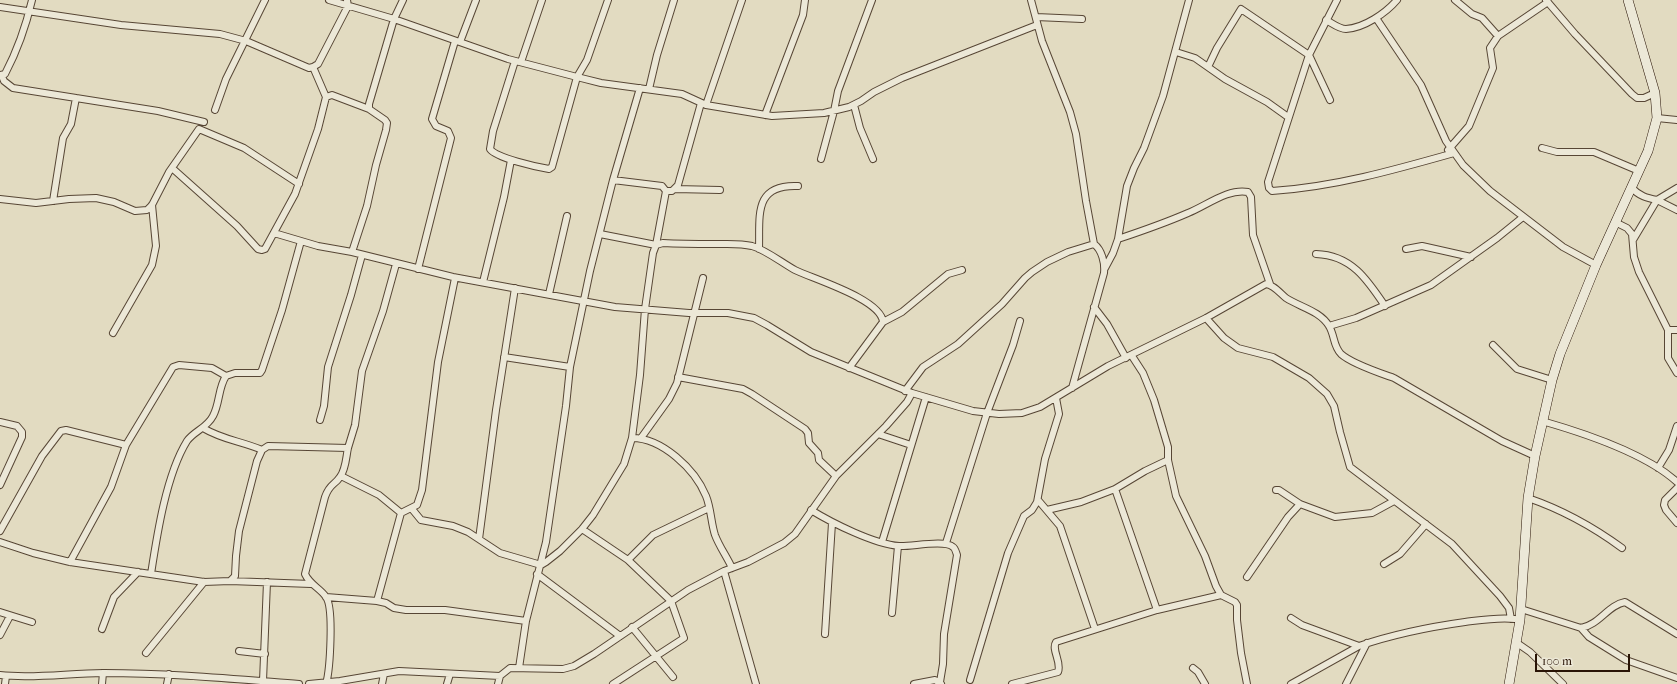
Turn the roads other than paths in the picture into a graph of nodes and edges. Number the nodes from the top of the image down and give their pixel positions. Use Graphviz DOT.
graph roads {
  1 [pos="32,0"];
  2 [pos="266,0"];
  3 [pos="329,0"];
  4 [pos="403,0"];
  5 [pos="476,0"];
  6 [pos="542,0"];
  7 [pos="608,0"];
  8 [pos="674,0"];
  9 [pos="742,0"];
  10 [pos="805,0"];
  11 [pos="872,0"];
  12 [pos="1031,0"];
  13 [pos="1189,0"];
  14 [pos="1337,0"];
  15 [pos="1397,0"];
  16 [pos="1454,0"];
  17 [pos="1628,0"];
  18 [pos="1547,1"];
  19 [pos="347,3"];
  20 [pos="0,7"];
  21 [pos="30,11"];
  22 [pos="1036,17"];
  23 [pos="1376,18"];
  24 [pos="394,19"];
  25 [pos="1082,19"];
  26 [pos="1326,20"];
  27 [pos="1037,25"];
  28 [pos="1498,36"];
  29 [pos="246,41"];
  30 [pos="457,42"];
  31 [pos="1176,52"];
  32 [pos="1309,55"];
  33 [pos="518,62"];
  34 [pos="313,67"];
  35 [pos="1208,67"];
  36 [pos="1,76"];
  37 [pos="577,77"];
  38 [pos="0,85"];
  39 [pos="640,88"];
  40 [pos="649,89"];
  41 [pos="1655,93"];
  42 [pos="326,97"];
  43 [pos="76,98"];
  44 [pos="1330,100"];
  45 [pos="704,104"];
  46 [pos="854,105"];
  47 [pos="369,109"];
  48 [pos="215,110"];
  49 [pos="834,111"];
  50 [pos="765,115"];
  51 [pos="1288,117"];
  52 [pos="1657,118"];
  53 [pos="1677,120"];
  54 [pos="204,122"];
  55 [pos="1542,148"];
  56 [pos="1452,151"];
  57 [pos="821,159"];
  58 [pos="873,159"];
  59 [pos="511,160"];
  60 [pos="172,168"];
  61 [pos="1639,171"];
  62 [pos="613,180"];
  63 [pos="298,184"];
  64 [pos="798,186"];
  65 [pos="1632,188"];
  66 [pos="1677,188"];
  67 [pos="675,189"];
  68 [pos="720,190"];
  69 [pos="666,191"];
  70 [pos="0,199"];
  71 [pos="1657,200"];
  72 [pos="53,201"];
  73 [pos="152,205"];
  74 [pos="1677,210"];
  75 [pos="567,216"];
  76 [pos="1523,217"];
  77 [pos="1615,222"];
  78 [pos="274,233"];
  79 [pos="600,234"];
  80 [pos="1118,239"];
  81 [pos="1633,240"];
  82 [pos="301,241"];
  83 [pos="1094,244"];
  84 [pos="656,245"];
  85 [pos="759,249"];
  86 [pos="1406,249"];
  87 [pos="352,252"];
  88 [pos="1316,254"];
  89 [pos="362,255"];
  90 [pos="1471,257"];
  91 [pos="396,264"];
  92 [pos="1596,265"];
  93 [pos="1105,268"];
  94 [pos="418,269"];
  95 [pos="962,270"];
  96 [pos="455,278"];
  97 [pos="703,278"];
  98 [pos="483,282"];
  99 [pos="1270,284"];
  100 [pos="515,288"];
  101 [pos="549,294"];
  102 [pos="584,300"];
  103 [pos="1385,306"];
  104 [pos="1094,307"];
  105 [pos="645,309"];
  106 [pos="693,313"];
  107 [pos="1206,318"];
  108 [pos="1020,321"];
  109 [pos="882,322"];
  110 [pos="1329,326"];
  111 [pos="1668,330"];
  112 [pos="1677,330"];
  113 [pos="113,333"];
  114 [pos="1493,345"];
  115 [pos="504,357"];
  116 [pos="1129,357"];
  117 [pos="570,367"];
  118 [pos="849,368"];
  119 [pos="1677,373"];
  120 [pos="226,376"];
  121 [pos="678,377"];
  122 [pos="1552,380"];
  123 [pos="1072,388"];
  124 [pos="905,390"];
  125 [pos="912,393"];
  126 [pos="926,397"];
  127 [pos="1056,398"];
  128 [pos="987,413"];
  129 [pos="320,420"];
  130 [pos="1542,421"];
  131 [pos="0,422"];
  132 [pos="1677,426"];
  133 [pos="202,428"];
  134 [pos="878,434"];
  135 [pos="632,438"];
  136 [pos="641,438"];
  137 [pos="126,445"];
  138 [pos="911,445"];
  139 [pos="348,448"];
  140 [pos="262,450"];
  141 [pos="1534,456"];
  142 [pos="1168,460"];
  143 [pos="1658,468"];
  144 [pos="341,476"];
  145 [pos="836,476"];
  146 [pos="1677,482"];
  147 [pos="0,485"];
  148 [pos="1677,488"];
  149 [pos="1115,489"];
  150 [pos="1276,490"];
  151 [pos="1528,498"];
  152 [pos="1038,500"];
  153 [pos="1394,501"];
  154 [pos="1300,504"];
  155 [pos="709,508"];
  156 [pos="412,509"];
  157 [pos="811,510"];
  158 [pos="1047,510"];
  159 [pos="401,513"];
  160 [pos="832,523"];
  161 [pos="1677,523"];
  162 [pos="1426,524"];
  163 [pos="582,529"];
  164 [pos="0,531"];
  165 [pos="479,539"];
  166 [pos="0,542"];
  167 [pos="882,542"];
  168 [pos="946,543"];
  169 [pos="898,546"];
  170 [pos="1622,548"];
  171 [pos="628,560"];
  172 [pos="70,562"];
  173 [pos="541,564"];
  174 [pos="1384,564"];
  175 [pos="732,568"];
  176 [pos="724,571"];
  177 [pos="138,572"];
  178 [pos="151,574"];
  179 [pos="537,574"];
  180 [pos="1247,577"];
  181 [pos="230,581"];
  182 [pos="204,582"];
  183 [pos="267,582"];
  184 [pos="311,584"];
  185 [pos="1221,595"];
  186 [pos="326,597"];
  187 [pos="377,601"];
  188 [pos="671,601"];
  189 [pos="1521,609"];
  190 [pos="1157,610"];
  191 [pos="0,612"];
  192 [pos="892,612"];
  193 [pos="10,616"];
  194 [pos="1291,618"];
  195 [pos="1516,619"];
  196 [pos="526,621"];
  197 [pos="32,622"];
  198 [pos="632,627"];
  199 [pos="1581,628"];
  200 [pos="102,629"];
  201 [pos="1095,629"];
  202 [pos="826,634"];
  203 [pos="1677,634"];
  204 [pos="0,635"];
  205 [pos="620,636"];
  206 [pos="1367,643"];
  207 [pos="1517,643"];
  208 [pos="1359,646"];
  209 [pos="239,651"];
  210 [pos="146,653"];
  211 [pos="265,654"];
  212 [pos="656,656"];
  213 [pos="519,668"];
  214 [pos="1193,668"];
  215 [pos="103,673"];
  216 [pos="169,674"];
  217 [pos="384,674"];
  218 [pos="450,674"];
  219 [pos="3,675"];
  220 [pos="500,676"];
  221 [pos="673,677"];
  222 [pos="1677,678"];
  223 [pos="970,680"];
  224 [pos="233,681"];
  225 [pos="263,681"];
  226 [pos="941,683"];
  227 [pos="5,684"];
  228 [pos="102,684"];
  229 [pos="167,684"];
  230 [pos="298,684"];
  231 [pos="309,684"];
  232 [pos="326,684"];
  233 [pos="382,684"];
  234 [pos="447,684"];
  235 [pos="498,684"];
  236 [pos="613,684"];
  237 [pos="756,684"];
  238 [pos="914,684"];
  239 [pos="1012,684"];
  240 [pos="1205,684"];
  241 [pos="1247,684"];
  242 [pos="1291,684"];
  243 [pos="1346,684"];
  244 [pos="1509,684"];
  245 [pos="1563,684"];
  1 -- 21 [label="street"];
  2 -- 29 [label="street"];
  3 -- 19 [label="street"];
  4 -- 24 [label="street"];
  5 -- 30 [label="street"];
  6 -- 33 [label="street"];
  7 -- 37 [label="street"];
  8 -- 40 [label="street"];
  9 -- 45 [label="street"];
  10 -- 50 [label="street"];
  11 -- 49 [label="street"];
  12 -- 22 [label="street"];
  13 -- 31 [label="street"];
  14 -- 26 [label="street"];
  15 -- 23 [label="street"];
  16 -- 28 [label="street"];
  17 -- 41 [label="main road"];
  18 -- 28 [label="street"];
  18 -- 41 [label="street"];
  19 -- 24 [label="street"];
  19 -- 34 [label="street"];
  20 -- 21 [label="street"];
  21 -- 29 [label="street"];
  21 -- 36 [label="street"];
  22 -- 25 [label="street"];
  22 -- 27 [label="street"];
  23 -- 26 [label="street"];
  23 -- 56 [label="street"];
  24 -- 30 [label="street"];
  24 -- 47 [label="street"];
  26 -- 32 [label="street"];
  27 -- 46 [label="street"];
  27 -- 83 [label="street"];
  28 -- 56 [label="street"];
  29 -- 34 [label="street"];
  29 -- 48 [label="street"];
  30 -- 33 [label="street"];
  30 -- 94 [label="street"];
  31 -- 35 [label="street"];
  31 -- 80 [label="street"];
  32 -- 35 [label="street"];
  32 -- 44 [label="street"];
  32 -- 51 [label="street"];
  33 -- 37 [label="street"];
  33 -- 59 [label="street"];
  34 -- 42 [label="street"];
  35 -- 51 [label="street"];
  36 -- 38 [label="street"];
  36 -- 43 [label="street"];
  37 -- 39 [label="street"];
  37 -- 59 [label="street"];
  39 -- 40 [label="street"];
  39 -- 62 [label="street"];
  40 -- 45 [label="street"];
  41 -- 52 [label="main road"];
  42 -- 47 [label="street"];
  42 -- 63 [label="street"];
  43 -- 54 [label="street"];
  43 -- 72 [label="street"];
  45 -- 50 [label="street"];
  45 -- 67 [label="street"];
  46 -- 49 [label="street"];
  46 -- 58 [label="street"];
  47 -- 87 [label="street"];
  49 -- 50 [label="street"];
  49 -- 57 [label="street"];
  51 -- 56 [label="street"];
  52 -- 53 [label="street"];
  52 -- 61 [label="main road"];
  55 -- 61 [label="street"];
  56 -- 76 [label="street"];
  59 -- 98 [label="street"];
  60 -- 63 [label="street"];
  60 -- 73 [label="street"];
  60 -- 78 [label="street"];
  61 -- 65 [label="main road"];
  62 -- 69 [label="street"];
  62 -- 79 [label="street"];
  63 -- 78 [label="street"];
  64 -- 85 [label="street"];
  65 -- 71 [label="street"];
  65 -- 77 [label="main road"];
  66 -- 71 [label="street"];
  67 -- 68 [label="street"];
  67 -- 69 [label="street"];
  69 -- 84 [label="street"];
  70 -- 72 [label="street"];
  71 -- 74 [label="street"];
  71 -- 81 [label="street"];
  72 -- 73 [label="street"];
  73 -- 113 [label="street"];
  75 -- 101 [label="street"];
  76 -- 90 [label="street"];
  76 -- 92 [label="street"];
  77 -- 81 [label="street"];
  77 -- 92 [label="main road"];
  78 -- 82 [label="street"];
  79 -- 84 [label="street"];
  79 -- 102 [label="street"];
  80 -- 93 [label="street"];
  80 -- 99 [label="street"];
  81 -- 111 [label="street"];
  82 -- 87 [label="street"];
  82 -- 120 [label="street"];
  83 -- 93 [label="street"];
  83 -- 124 [label="street"];
  84 -- 85 [label="street"];
  84 -- 105 [label="street"];
  85 -- 109 [label="street"];
  86 -- 90 [label="street"];
  87 -- 89 [label="street"];
  88 -- 103 [label="street"];
  89 -- 91 [label="street"];
  89 -- 129 [label="street"];
  90 -- 103 [label="street"];
  91 -- 94 [label="street"];
  91 -- 139 [label="street"];
  92 -- 122 [label="main road"];
  93 -- 104 [label="street"];
  94 -- 96 [label="street"];
  95 -- 109 [label="street"];
  96 -- 98 [label="street"];
  96 -- 156 [label="street"];
  97 -- 106 [label="street"];
  98 -- 100 [label="street"];
  99 -- 107 [label="street"];
  99 -- 110 [label="street"];
  100 -- 101 [label="street"];
  100 -- 115 [label="street"];
  101 -- 102 [label="street"];
  102 -- 105 [label="street"];
  102 -- 117 [label="street"];
  103 -- 110 [label="street"];
  104 -- 116 [label="street"];
  104 -- 123 [label="street"];
  105 -- 106 [label="street"];
  105 -- 135 [label="street"];
  106 -- 118 [label="street"];
  106 -- 121 [label="street"];
  107 -- 116 [label="street"];
  107 -- 153 [label="street"];
  108 -- 128 [label="street"];
  109 -- 118 [label="street"];
  110 -- 141 [label="street"];
  111 -- 112 [label="street"];
  111 -- 119 [label="street"];
  114 -- 122 [label="street"];
  115 -- 117 [label="street"];
  115 -- 165 [label="street"];
  116 -- 123 [label="street"];
  116 -- 142 [label="street"];
  117 -- 173 [label="street"];
  118 -- 124 [label="street"];
  120 -- 133 [label="street"];
  120 -- 137 [label="street"];
  121 -- 136 [label="street"];
  121 -- 145 [label="street"];
  122 -- 130 [label="main road"];
  123 -- 127 [label="street"];
  124 -- 125 [label="street"];
  125 -- 126 [label="street"];
  125 -- 134 [label="street"];
  126 -- 128 [label="street"];
  126 -- 138 [label="street"];
  127 -- 128 [label="street"];
  127 -- 152 [label="street"];
  128 -- 168 [label="street"];
  130 -- 141 [label="main road"];
  130 -- 143 [label="street"];
  131 -- 147 [label="street"];
  132 -- 143 [label="street"];
  133 -- 140 [label="street"];
  133 -- 178 [label="street"];
  134 -- 138 [label="street"];
  134 -- 145 [label="street"];
  135 -- 136 [label="street"];
  135 -- 163 [label="street"];
  136 -- 155 [label="street"];
  137 -- 164 [label="street"];
  137 -- 172 [label="street"];
  138 -- 167 [label="street"];
  139 -- 140 [label="street"];
  139 -- 144 [label="street"];
  140 -- 181 [label="street"];
  141 -- 151 [label="main road"];
  142 -- 149 [label="street"];
  142 -- 185 [label="street"];
  143 -- 146 [label="street"];
  144 -- 159 [label="street"];
  144 -- 184 [label="street"];
  145 -- 157 [label="street"];
  148 -- 161 [label="street"];
  149 -- 158 [label="street"];
  149 -- 190 [label="street"];
  150 -- 154 [label="street"];
  151 -- 170 [label="street"];
  151 -- 189 [label="main road"];
  152 -- 158 [label="street"];
  152 -- 223 [label="street"];
  153 -- 154 [label="street"];
  153 -- 162 [label="street"];
  154 -- 180 [label="street"];
  155 -- 171 [label="street"];
  155 -- 175 [label="street"];
  156 -- 159 [label="street"];
  156 -- 165 [label="street"];
  157 -- 160 [label="street"];
  157 -- 175 [label="street"];
  158 -- 201 [label="street"];
  159 -- 187 [label="street"];
  160 -- 167 [label="street"];
  160 -- 202 [label="street"];
  162 -- 174 [label="street"];
  162 -- 195 [label="street"];
  163 -- 171 [label="street"];
  163 -- 173 [label="street"];
  165 -- 173 [label="street"];
  166 -- 172 [label="street"];
  167 -- 169 [label="street"];
  168 -- 169 [label="street"];
  168 -- 226 [label="street"];
  169 -- 192 [label="street"];
  171 -- 188 [label="street"];
  172 -- 177 [label="street"];
  173 -- 179 [label="street"];
  175 -- 176 [label="street"];
  176 -- 188 [label="street"];
  176 -- 237 [label="street"];
  177 -- 178 [label="street"];
  177 -- 200 [label="street"];
  178 -- 182 [label="street"];
  179 -- 196 [label="street"];
  179 -- 205 [label="street"];
  181 -- 182 [label="street"];
  181 -- 183 [label="street"];
  182 -- 210 [label="street"];
  183 -- 184 [label="street"];
  183 -- 211 [label="street"];
  184 -- 186 [label="street"];
  185 -- 190 [label="street"];
  185 -- 241 [label="street"];
  186 -- 187 [label="street"];
  186 -- 232 [label="street"];
  187 -- 196 [label="street"];
  188 -- 198 [label="street"];
  188 -- 212 [label="street"];
  189 -- 195 [label="main road"];
  189 -- 199 [label="street"];
  190 -- 201 [label="street"];
  191 -- 193 [label="street"];
  193 -- 197 [label="street"];
  193 -- 204 [label="street"];
  194 -- 208 [label="street"];
  195 -- 206 [label="street"];
  195 -- 207 [label="main road"];
  196 -- 213 [label="street"];
  198 -- 205 [label="street"];
  198 -- 212 [label="street"];
  199 -- 203 [label="street"];
  199 -- 222 [label="street"];
  201 -- 239 [label="street"];
  205 -- 213 [label="street"];
  206 -- 208 [label="street"];
  206 -- 243 [label="street"];
  207 -- 244 [label="main road"];
  207 -- 245 [label="street"];
  208 -- 242 [label="street"];
  209 -- 211 [label="street"];
  211 -- 225 [label="street"];
  212 -- 221 [label="street"];
  212 -- 236 [label="street"];
  213 -- 220 [label="street"];
  214 -- 240 [label="street"];
  215 -- 216 [label="street"];
  215 -- 219 [label="street"];
  215 -- 228 [label="street"];
  216 -- 224 [label="street"];
  216 -- 229 [label="street"];
  217 -- 218 [label="street"];
  217 -- 232 [label="street"];
  217 -- 233 [label="street"];
  218 -- 220 [label="street"];
  218 -- 234 [label="street"];
  219 -- 227 [label="street"];
  220 -- 235 [label="street"];
  224 -- 225 [label="street"];
  225 -- 230 [label="street"];
  226 -- 238 [label="street"];
  231 -- 232 [label="street"];
}
